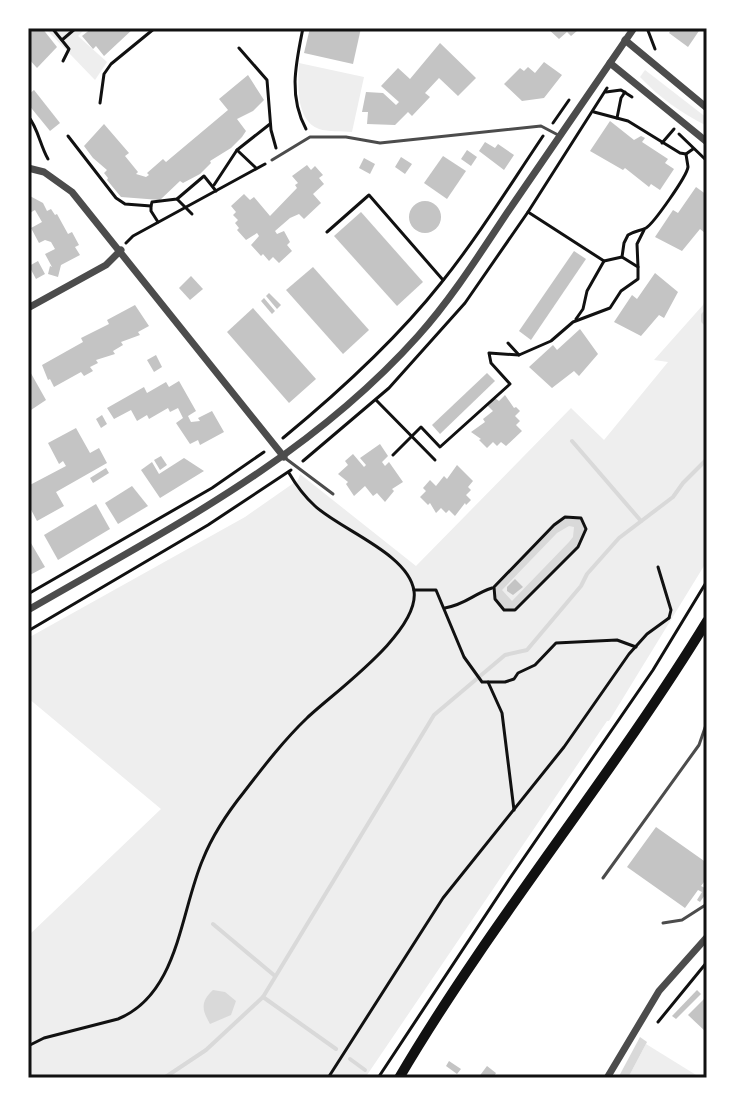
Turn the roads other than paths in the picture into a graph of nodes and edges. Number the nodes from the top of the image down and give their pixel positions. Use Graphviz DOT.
graph roads {
  1 [pos="634,28"];
  2 [pos="625,40"];
  3 [pos="610,63"];
  4 [pos="707,108"];
  5 [pos="560,136"];
  6 [pos="707,142"];
  7 [pos="272,160"];
  8 [pos="28,168"];
  9 [pos="121,250"];
  10 [pos="28,308"];
  11 [pos="284,457"];
  12 [pos="333,494"];
  13 [pos="28,610"];
  14 [pos="706,626"];
  15 [pos="707,722"];
  16 [pos="603,878"];
  17 [pos="707,904"];
  18 [pos="663,923"];
  19 [pos="707,937"];
  20 [pos="399,1078"];
  21 [pos="607,1078"];
  1 -- 2 [label="street"];
  2 -- 3 [label="street"];
  2 -- 4 [label="street"];
  3 -- 5 [label="street"];
  3 -- 6 [label="street"];
  5 -- 7 [label="lane"];
  5 -- 11 [label="street"];
  8 -- 9 [label="street"];
  9 -- 10 [label="street"];
  9 -- 11 [label="street"];
  11 -- 12 [label="lane"];
  11 -- 13 [label="street"];
  14 -- 20 [label="main road"];
  15 -- 16 [label="lane"];
  17 -- 18 [label="lane"];
  19 -- 21 [label="street"];
}
